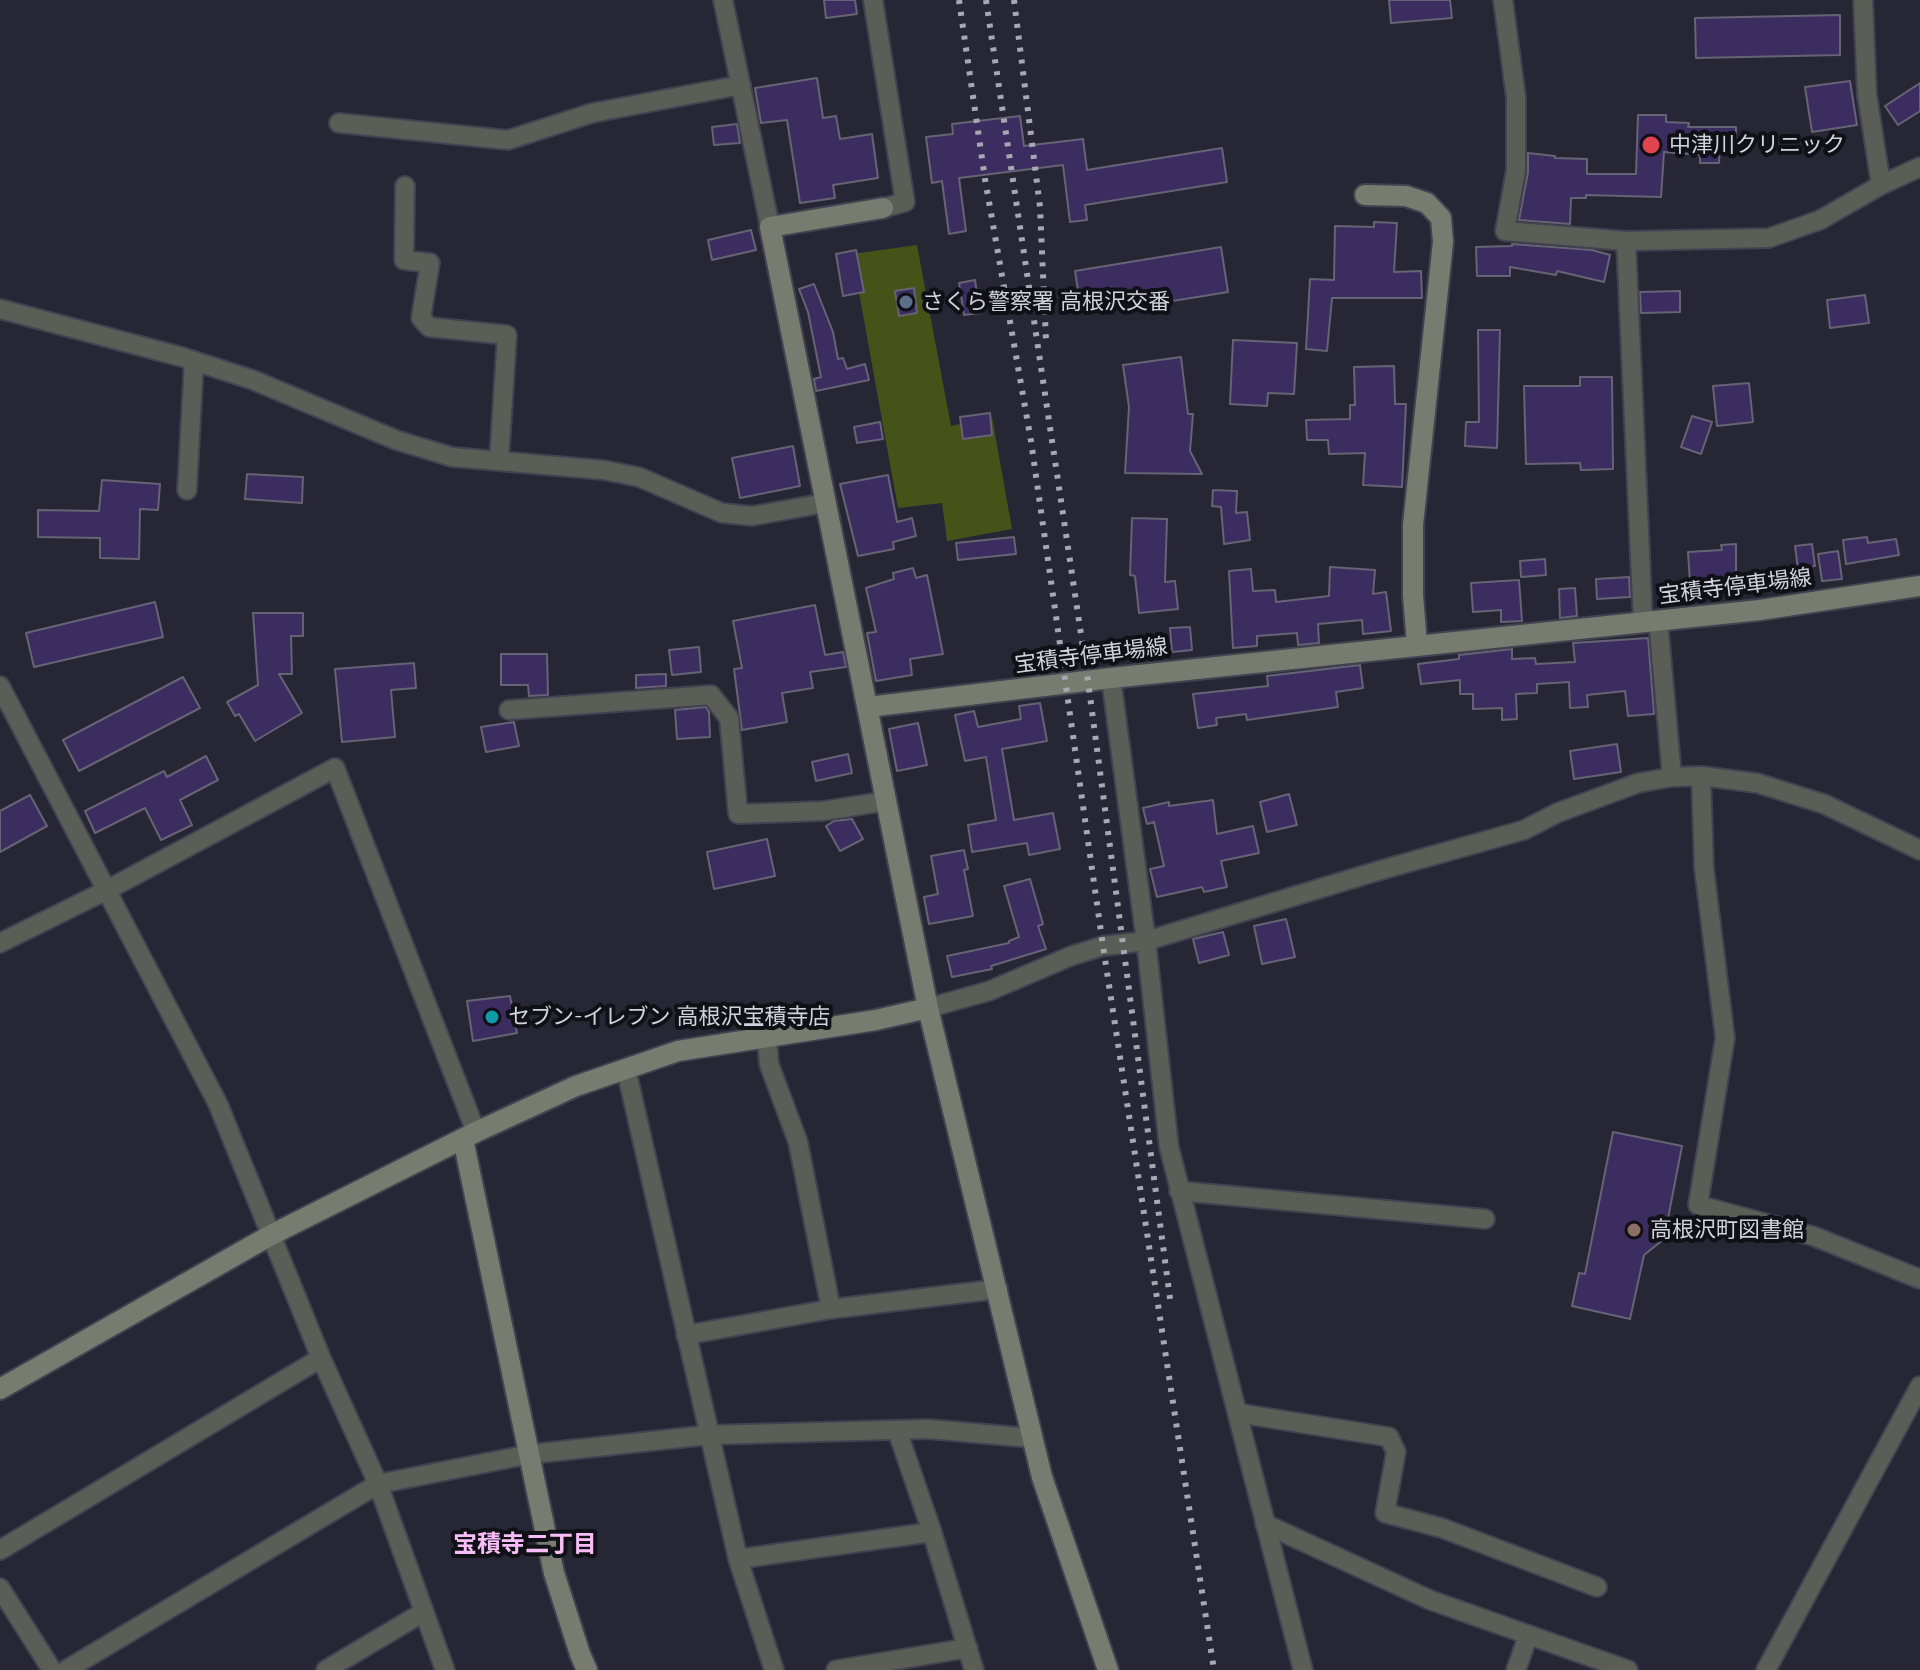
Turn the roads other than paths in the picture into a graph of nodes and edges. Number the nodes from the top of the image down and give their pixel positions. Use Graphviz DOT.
graph roads {
  1 [pos="723,0"];
  2 [pos="873,0"];
  3 [pos="1503,0"];
  4 [pos="1863,0"];
  5 [pos="741,85"];
  6 [pos="339,123"];
  7 [pos="1920,167"];
  8 [pos="1881,185"];
  9 [pos="405,186"];
  10 [pos="1365,195"];
  11 [pos="883,208"];
  12 [pos="770,227"];
  13 [pos="1626,241"];
  14 [pos="0,309"];
  15 [pos="194,361"];
  16 [pos="499,461"];
  17 [pos="187,490"];
  18 [pos="825,503"];
  19 [pos="1920,586"];
  20 [pos="1651,621"];
  21 [pos="1417,645"];
  22 [pos="1111,678"];
  23 [pos="0,686"];
  24 [pos="868,707"];
  25 [pos="509,710"];
  26 [pos="1701,776"];
  27 [pos="1672,777"];
  28 [pos="887,801"];
  29 [pos="1920,850"];
  30 [pos="107,890"];
  31 [pos="1146,941"];
  32 [pos="0,943"];
  33 [pos="928,1008"];
  34 [pos="767,1037"];
  35 [pos="626,1069"];
  36 [pos="470,1136"];
  37 [pos="1179,1191"];
  38 [pos="1485,1219"];
  39 [pos="271,1235"];
  40 [pos="1920,1279"];
  41 [pos="998,1289"];
  42 [pos="831,1309"];
  43 [pos="686,1335"];
  44 [pos="321,1358"];
  45 [pos="1920,1386"];
  46 [pos="0,1389"];
  47 [pos="1237,1413"];
  48 [pos="897,1430"];
  49 [pos="708,1435"];
  50 [pos="1032,1438"];
  51 [pos="531,1454"];
  52 [pos="378,1484"];
  53 [pos="1265,1524"];
  54 [pos="932,1532"];
  55 [pos="0,1550"];
  56 [pos="738,1559"];
  57 [pos="1597,1587"];
  58 [pos="0,1588"];
  59 [pos="422,1613"];
  60 [pos="1528,1636"];
  61 [pos="968,1648"];
  62 [pos="52,1670"];
  63 [pos="66,1670"];
  64 [pos="326,1670"];
  65 [pos="445,1670"];
  66 [pos="587,1670"];
  67 [pos="774,1670"];
  68 [pos="836,1670"];
  69 [pos="974,1670"];
  70 [pos="1108,1670"];
  71 [pos="1303,1670"];
  72 [pos="1516,1670"];
  73 [pos="1628,1670"];
  74 [pos="1766,1670"];
  1 -- 5 [label="street"];
  2 -- 11 [label="street"];
  3 -- 13 [label="street"];
  4 -- 8 [label="street"];
  5 -- 6 [label="street"];
  5 -- 12 [label="street"];
  7 -- 8 [label="street"];
  8 -- 13 [label="street"];
  9 -- 16 [label="street"];
  10 -- 21 [label="street"];
  11 -- 12 [label="street"];
  12 -- 18 [label="street"];
  13 -- 20 [label="street"];
  14 -- 15 [label="street"];
  15 -- 16 [label="street"];
  15 -- 17 [label="street"];
  16 -- 18 [label="street"];
  18 -- 24 [label="street"];
  19 -- 20 [label="street, 宝積寺停車場線"];
  20 -- 21 [label="street, 宝積寺停車場線"];
  20 -- 27 [label="street"];
  21 -- 22 [label="street, 宝積寺停車場線"];
  22 -- 24 [label="street, 宝積寺停車場線"];
  22 -- 31 [label="street"];
  23 -- 30 [label="street"];
  24 -- 28 [label="street"];
  25 -- 28 [label="street"];
  26 -- 27 [label="street"];
  26 -- 29 [label="street"];
  26 -- 40 [label="street"];
  27 -- 31 [label="street"];
  28 -- 33 [label="street"];
  30 -- 32 [label="street"];
  30 -- 36 [label="street"];
  30 -- 39 [label="street"];
  31 -- 33 [label="street"];
  31 -- 37 [label="street"];
  33 -- 34 [label="street"];
  33 -- 41 [label="street"];
  34 -- 35 [label="street"];
  34 -- 42 [label="street"];
  35 -- 36 [label="street"];
  35 -- 43 [label="street"];
  36 -- 39 [label="street"];
  36 -- 51 [label="street"];
  37 -- 38 [label="street"];
  37 -- 47 [label="street"];
  39 -- 44 [label="street"];
  39 -- 46 [label="street"];
  41 -- 42 [label="street"];
  41 -- 50 [label="street"];
  42 -- 43 [label="street"];
  43 -- 49 [label="street"];
  44 -- 52 [label="street"];
  44 -- 55 [label="street"];
  45 -- 74 [label="street"];
  47 -- 53 [label="street"];
  47 -- 57 [label="street"];
  48 -- 49 [label="street"];
  48 -- 50 [label="street"];
  48 -- 54 [label="street"];
  49 -- 51 [label="street"];
  49 -- 56 [label="street"];
  50 -- 70 [label="street"];
  51 -- 52 [label="street"];
  51 -- 66 [label="street"];
  52 -- 59 [label="street"];
  52 -- 63 [label="street"];
  53 -- 60 [label="street"];
  53 -- 71 [label="street"];
  54 -- 56 [label="street"];
  54 -- 61 [label="street"];
  56 -- 67 [label="street"];
  58 -- 62 [label="street"];
  59 -- 64 [label="street"];
  59 -- 65 [label="street"];
  60 -- 72 [label="street"];
  60 -- 73 [label="street"];
  61 -- 68 [label="street"];
  61 -- 69 [label="street"];
}
